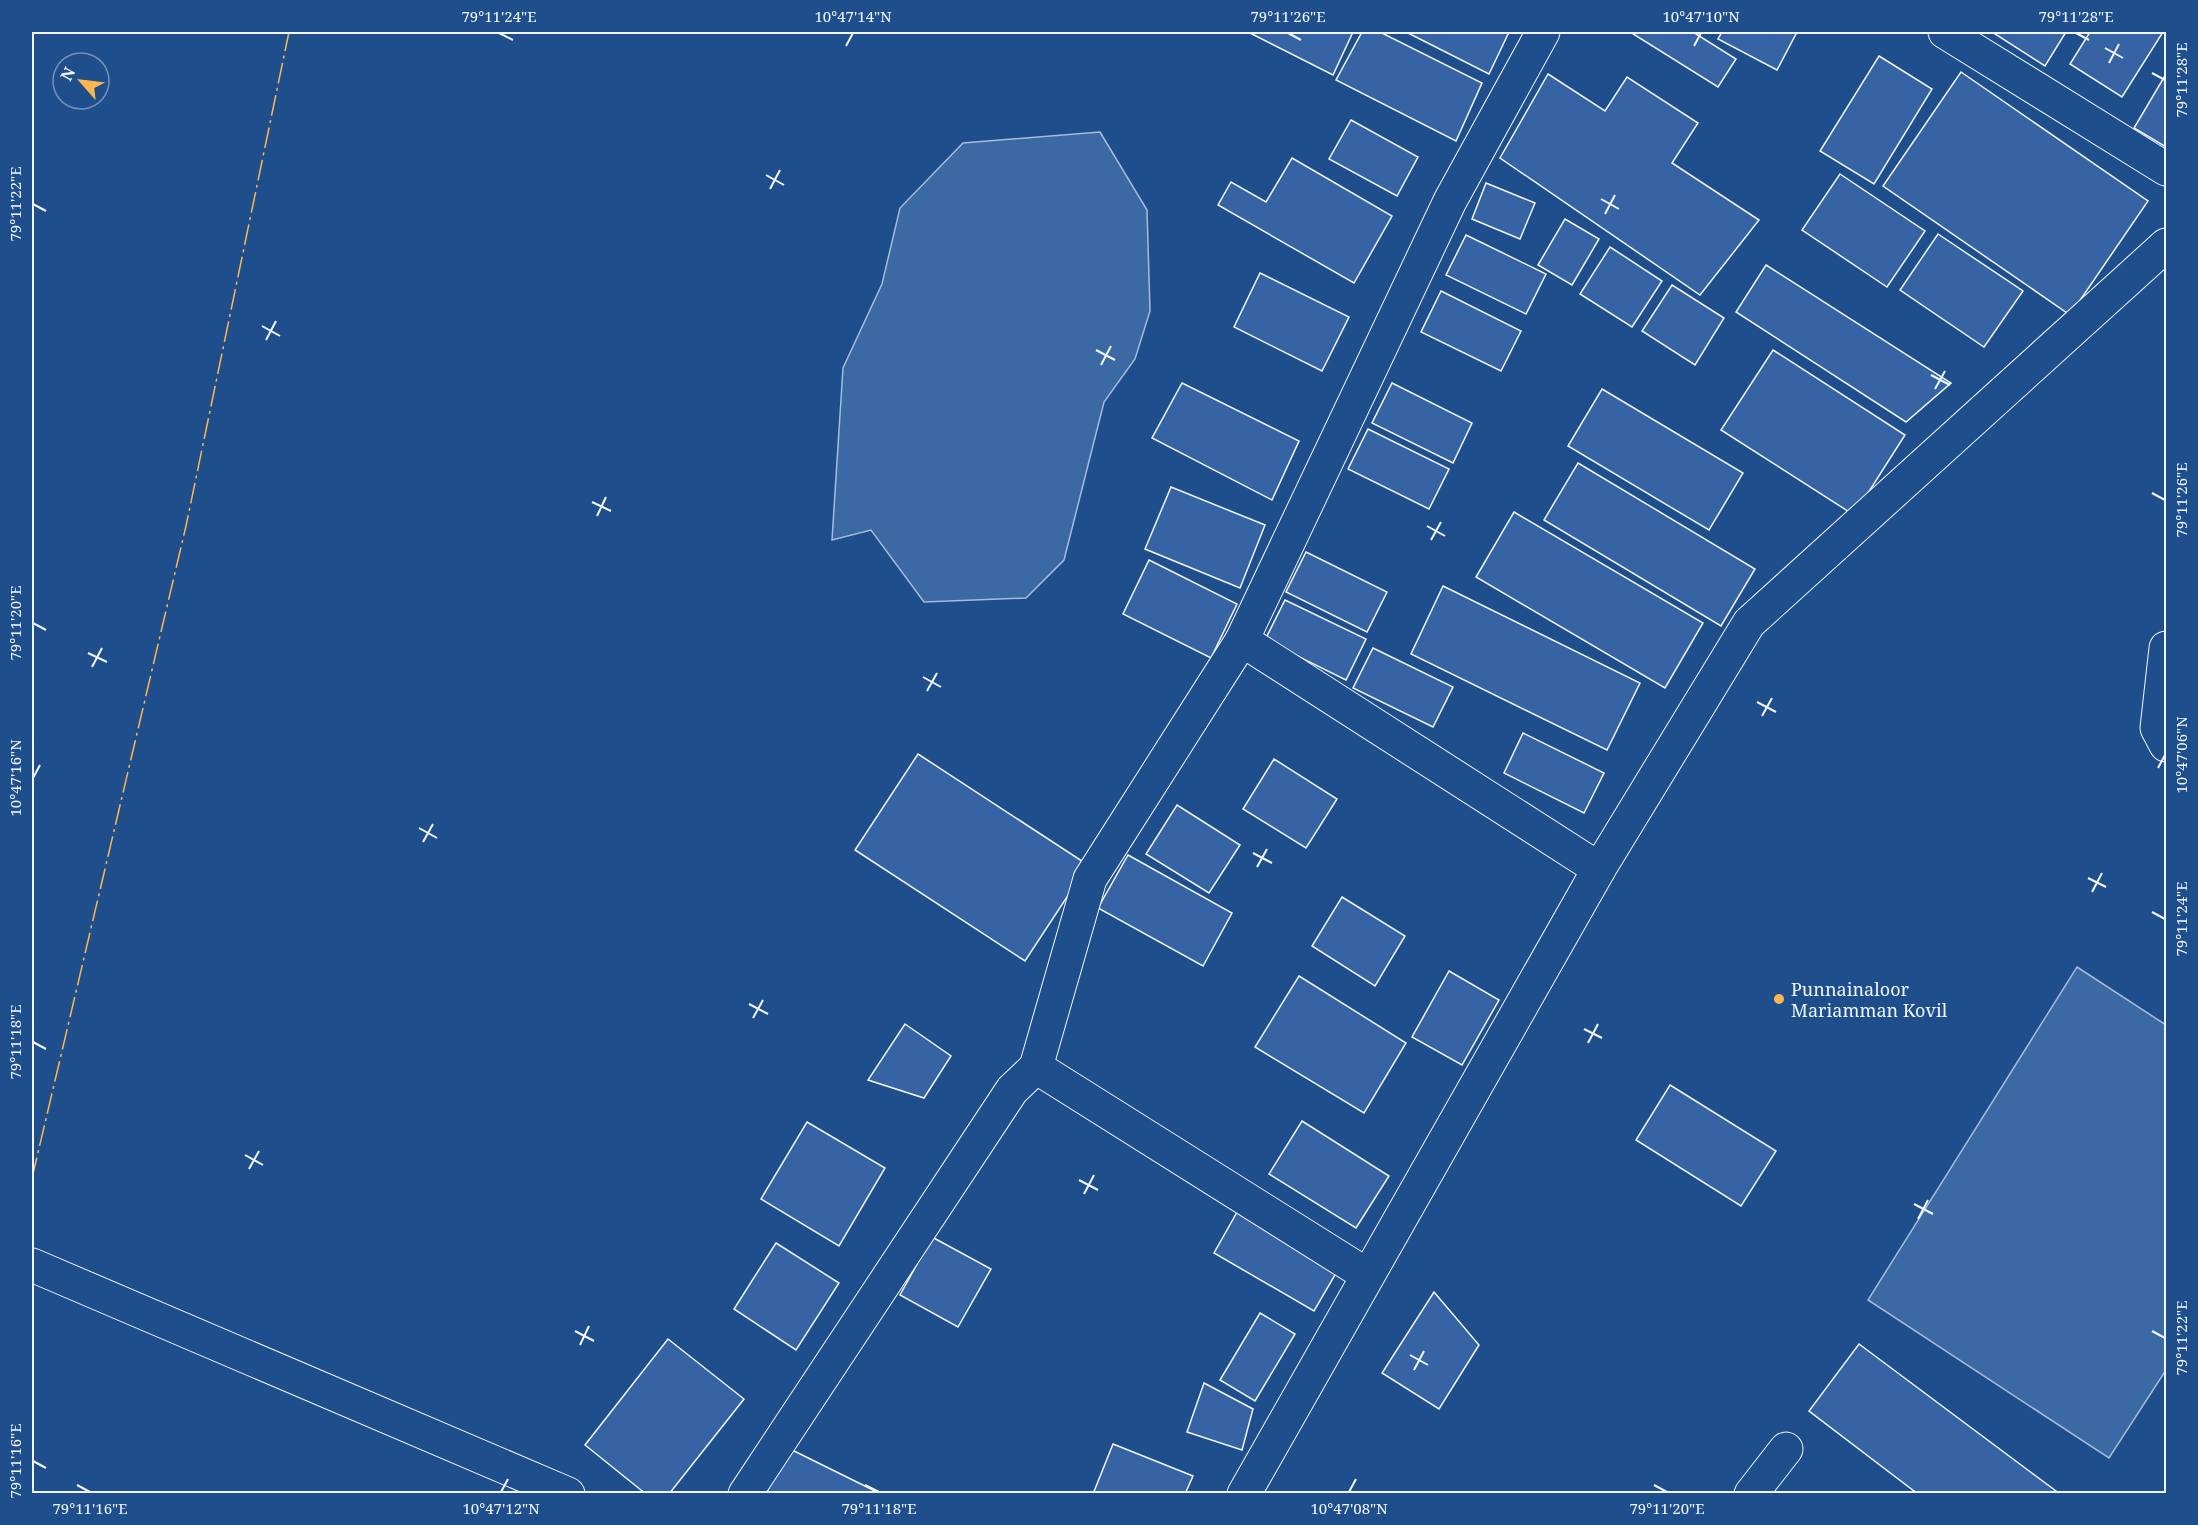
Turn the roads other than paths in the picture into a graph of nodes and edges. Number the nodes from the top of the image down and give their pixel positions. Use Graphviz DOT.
graph roads {
  1 [pos="1543,32"];
  2 [pos="1945,32"];
  3 [pos="2166,169"];
  4 [pos="2166,244"];
  5 [pos="1242,640"];
  6 [pos="2166,648"];
  7 [pos="2166,745"];
  8 [pos="1599,869"];
  9 [pos="1036,1067"];
  10 [pos="32,1265"];
  11 [pos="1366,1275"];
  12 [pos="1786,1449"];
  13 [pos="509,1482"];
  14 [pos="568,1494"];
  15 [pos="745,1494"];
  16 [pos="1244,1494"];
  17 [pos="1751,1494"];
  1 -- 5 [label="street"];
  2 -- 3 [label="street"];
  4 -- 8 [label="street"];
  5 -- 8 [label="street"];
  5 -- 9 [label="street"];
  6 -- 7 [label="street"];
  8 -- 11 [label="street"];
  9 -- 11 [label="street"];
  9 -- 15 [label="street"];
  10 -- 13 [label="street"];
  11 -- 16 [label="street"];
  12 -- 17 [label="street"];
  13 -- 14 [label="street"];
}
